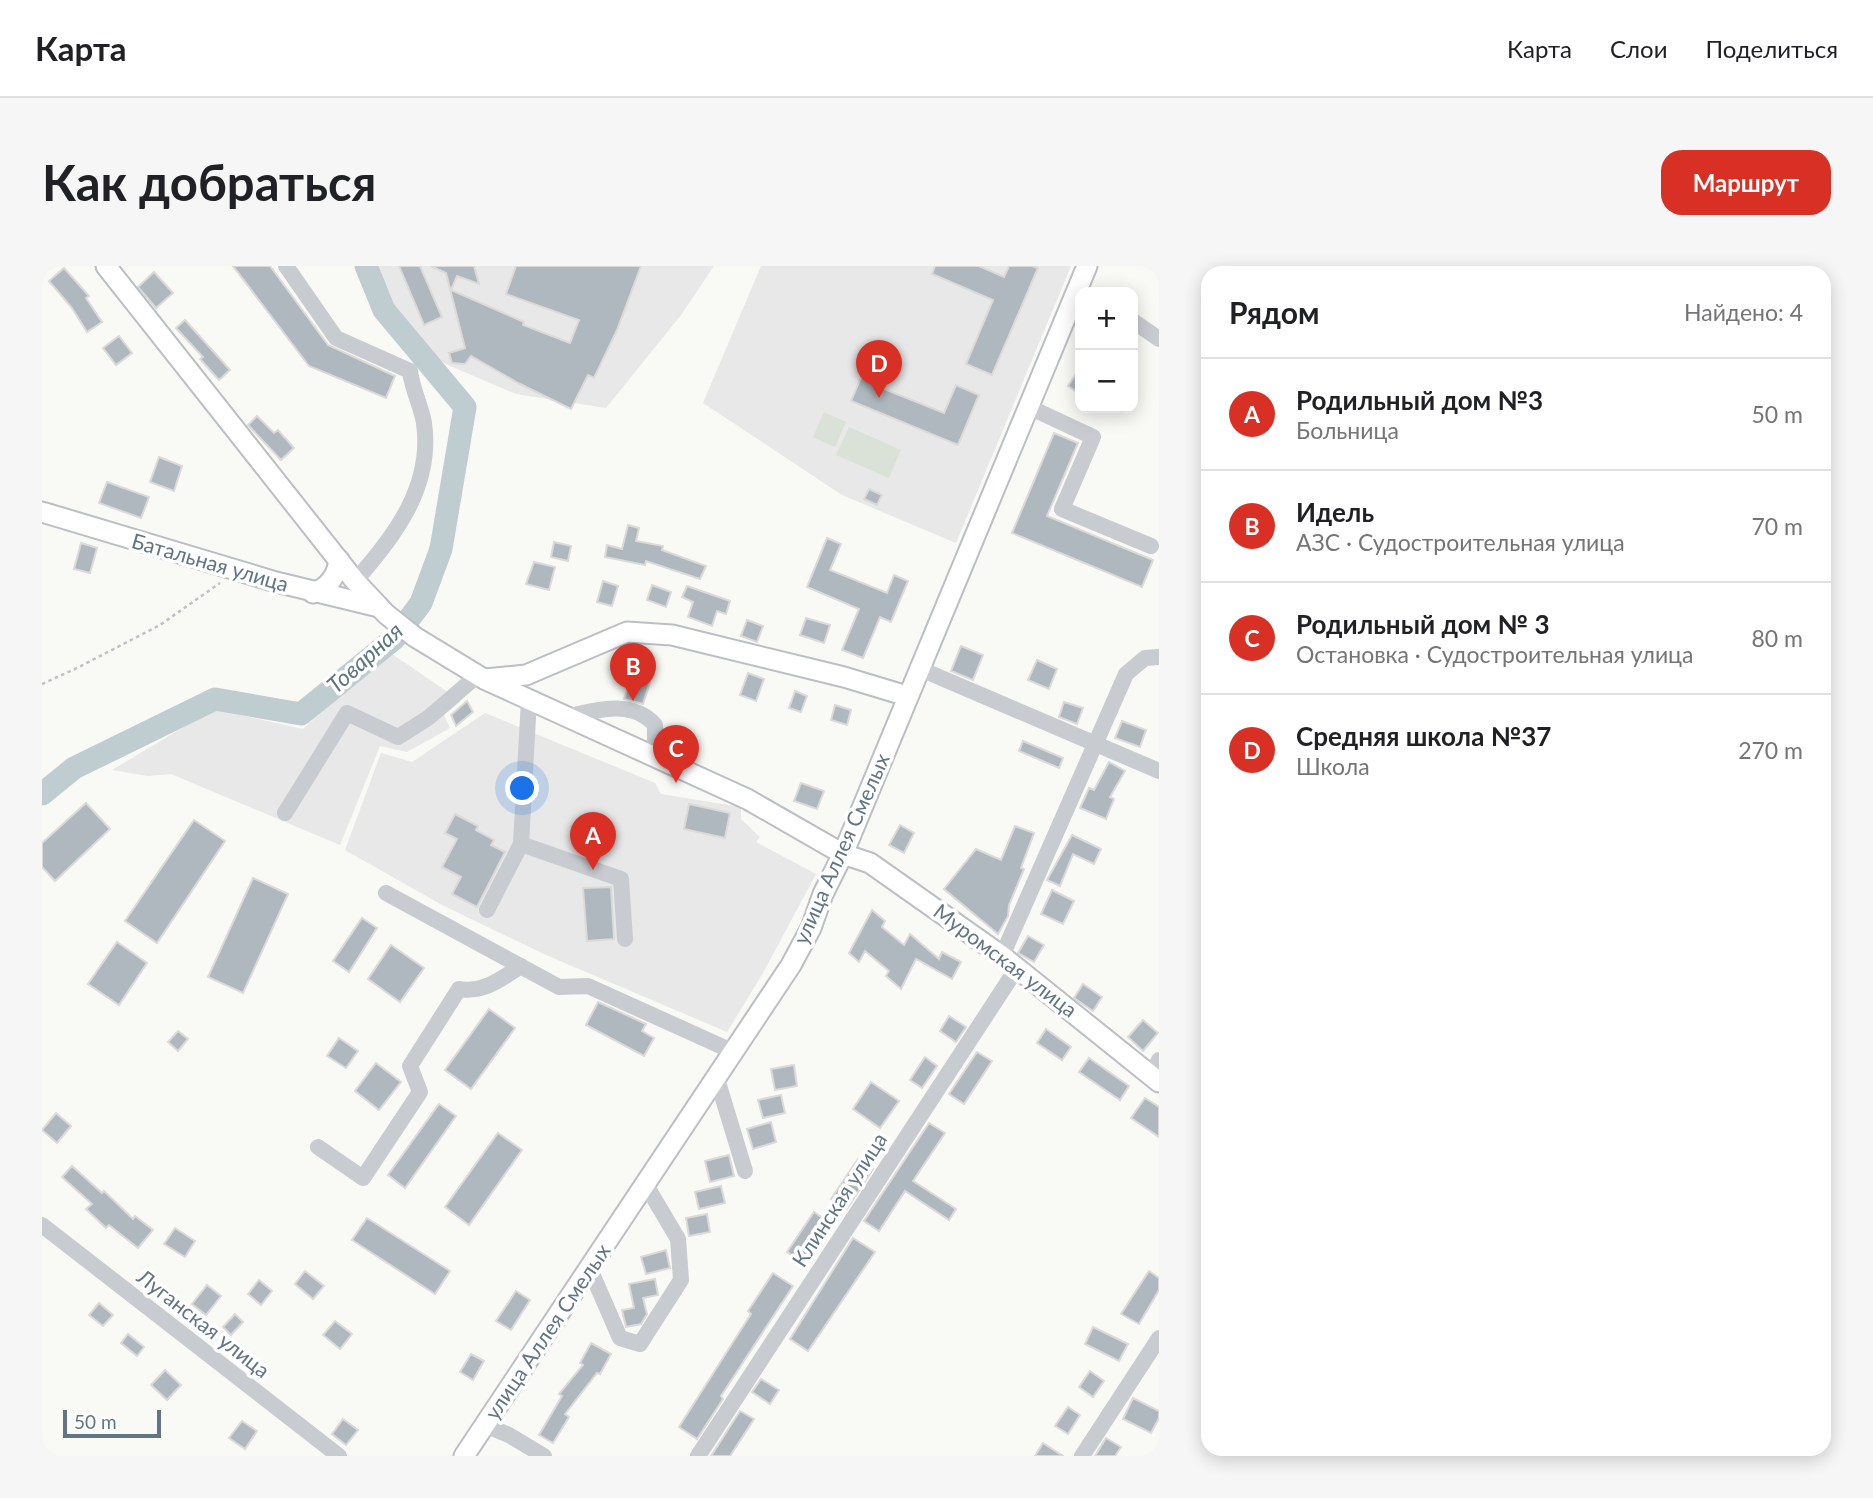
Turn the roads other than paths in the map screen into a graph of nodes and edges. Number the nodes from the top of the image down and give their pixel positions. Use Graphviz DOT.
graph roads {
  1 [pos="106,266"];
  2 [pos="286,266"];
  3 [pos="1087,266"];
  4 [pos="1084,287"];
  5 [pos="1075,308"];
  6 [pos="1138,324"];
  7 [pos="1159,339"];
  8 [pos="1029,407"];
  9 [pos="42,512"];
  10 [pos="1150,546"];
  11 [pos="338,560"];
  12 [pos="355,581"];
  13 [pos="313,593"];
  14 [pos="382,611"];
  15 [pos="1159,657"];
  16 [pos="918,668"];
  17 [pos="526,675"];
  18 [pos="481,677"];
  19 [pos="906,696"];
  20 [pos="530,700"];
  21 [pos="566,717"];
  22 [pos="1096,744"];
  23 [pos="654,757"];
  24 [pos="1159,771"];
  25 [pos="285,813"];
  26 [pos="521,844"];
  27 [pos="843,854"];
  28 [pos="386,893"];
  29 [pos="486,910"];
  30 [pos="625,939"];
  31 [pos="1010,962"];
  32 [pos="521,966"];
  33 [pos="734,1052"];
  34 [pos="1157,1073"];
  35 [pos="717,1079"];
  36 [pos="318,1147"];
  37 [pos="745,1171"];
  38 [pos="646,1185"];
  39 [pos="42,1225"];
  40 [pos="590,1269"];
  41 [pos="1159,1339"];
  42 [pos="485,1425"];
  43 [pos="339,1456"];
  44 [pos="464,1456"];
  45 [pos="544,1456"];
  46 [pos="698,1456"];
  47 [pos="1082,1456"];
  1 -- 11 [label="main road, Муромская улица"];
  2 -- 12 [label="street"];
  3 -- 4 [label="main road, улица Аллея Смелых"];
  5 -- 8 [label="main road, улица Аллея Смелых"];
  6 -- 7 [label="street"];
  8 -- 10 [label="street"];
  8 -- 16 [label="main road, улица Аллея Смелых"];
  9 -- 13 [label="main road, Батальная улица"];
  11 -- 12 [label="main road, Муромская улица"];
  11 -- 13 [label="main road"];
  12 -- 14 [label="main road, Муромская улица"];
  13 -- 14 [label="main road, Батальная улица"];
  14 -- 18 [label="main road, Муромская улица"];
  15 -- 22 [label="street, Клинская улица"];
  16 -- 19 [label="main road, улица Аллея Смелых"];
  16 -- 22 [label="street"];
  17 -- 18 [label="main road"];
  17 -- 19 [label="main road"];
  17 -- 20 [label="main road"];
  18 -- 20 [label="main road, Муромская улица"];
  18 -- 25 [label="street"];
  19 -- 27 [label="main road, улица Аллея Смелых"];
  20 -- 21 [label="main road, Муромская улица"];
  20 -- 26 [label="street"];
  21 -- 23 [label="main road, Муромская улица"];
  21 -- 23 [label="street"];
  22 -- 24 [label="street"];
  22 -- 31 [label="street, Клинская улица"];
  23 -- 27 [label="main road, Муромская улица"];
  26 -- 29 [label="street"];
  26 -- 30 [label="street"];
  27 -- 31 [label="main road, Муромская улица"];
  27 -- 33 [label="main road, улица Аллея Смелых"];
  28 -- 32 [label="street"];
  31 -- 34 [label="main road, Муромская улица"];
  31 -- 46 [label="street, Клинская улица"];
  32 -- 33 [label="street"];
  32 -- 36 [label="street"];
  33 -- 35 [label="main road, улица Аллея Смелых"];
  35 -- 37 [label="street"];
  35 -- 38 [label="main road, улица Аллея Смелых"];
  38 -- 40 [label="main road, улица Аллея Смелых"];
  38 -- 40 [label="street"];
  39 -- 43 [label="street, Луганская улица"];
  40 -- 42 [label="main road, улица Аллея Смелых"];
  41 -- 47 [label="street"];
  42 -- 44 [label="main road, улица Аллея Смелых"];
  42 -- 45 [label="street"];
}
